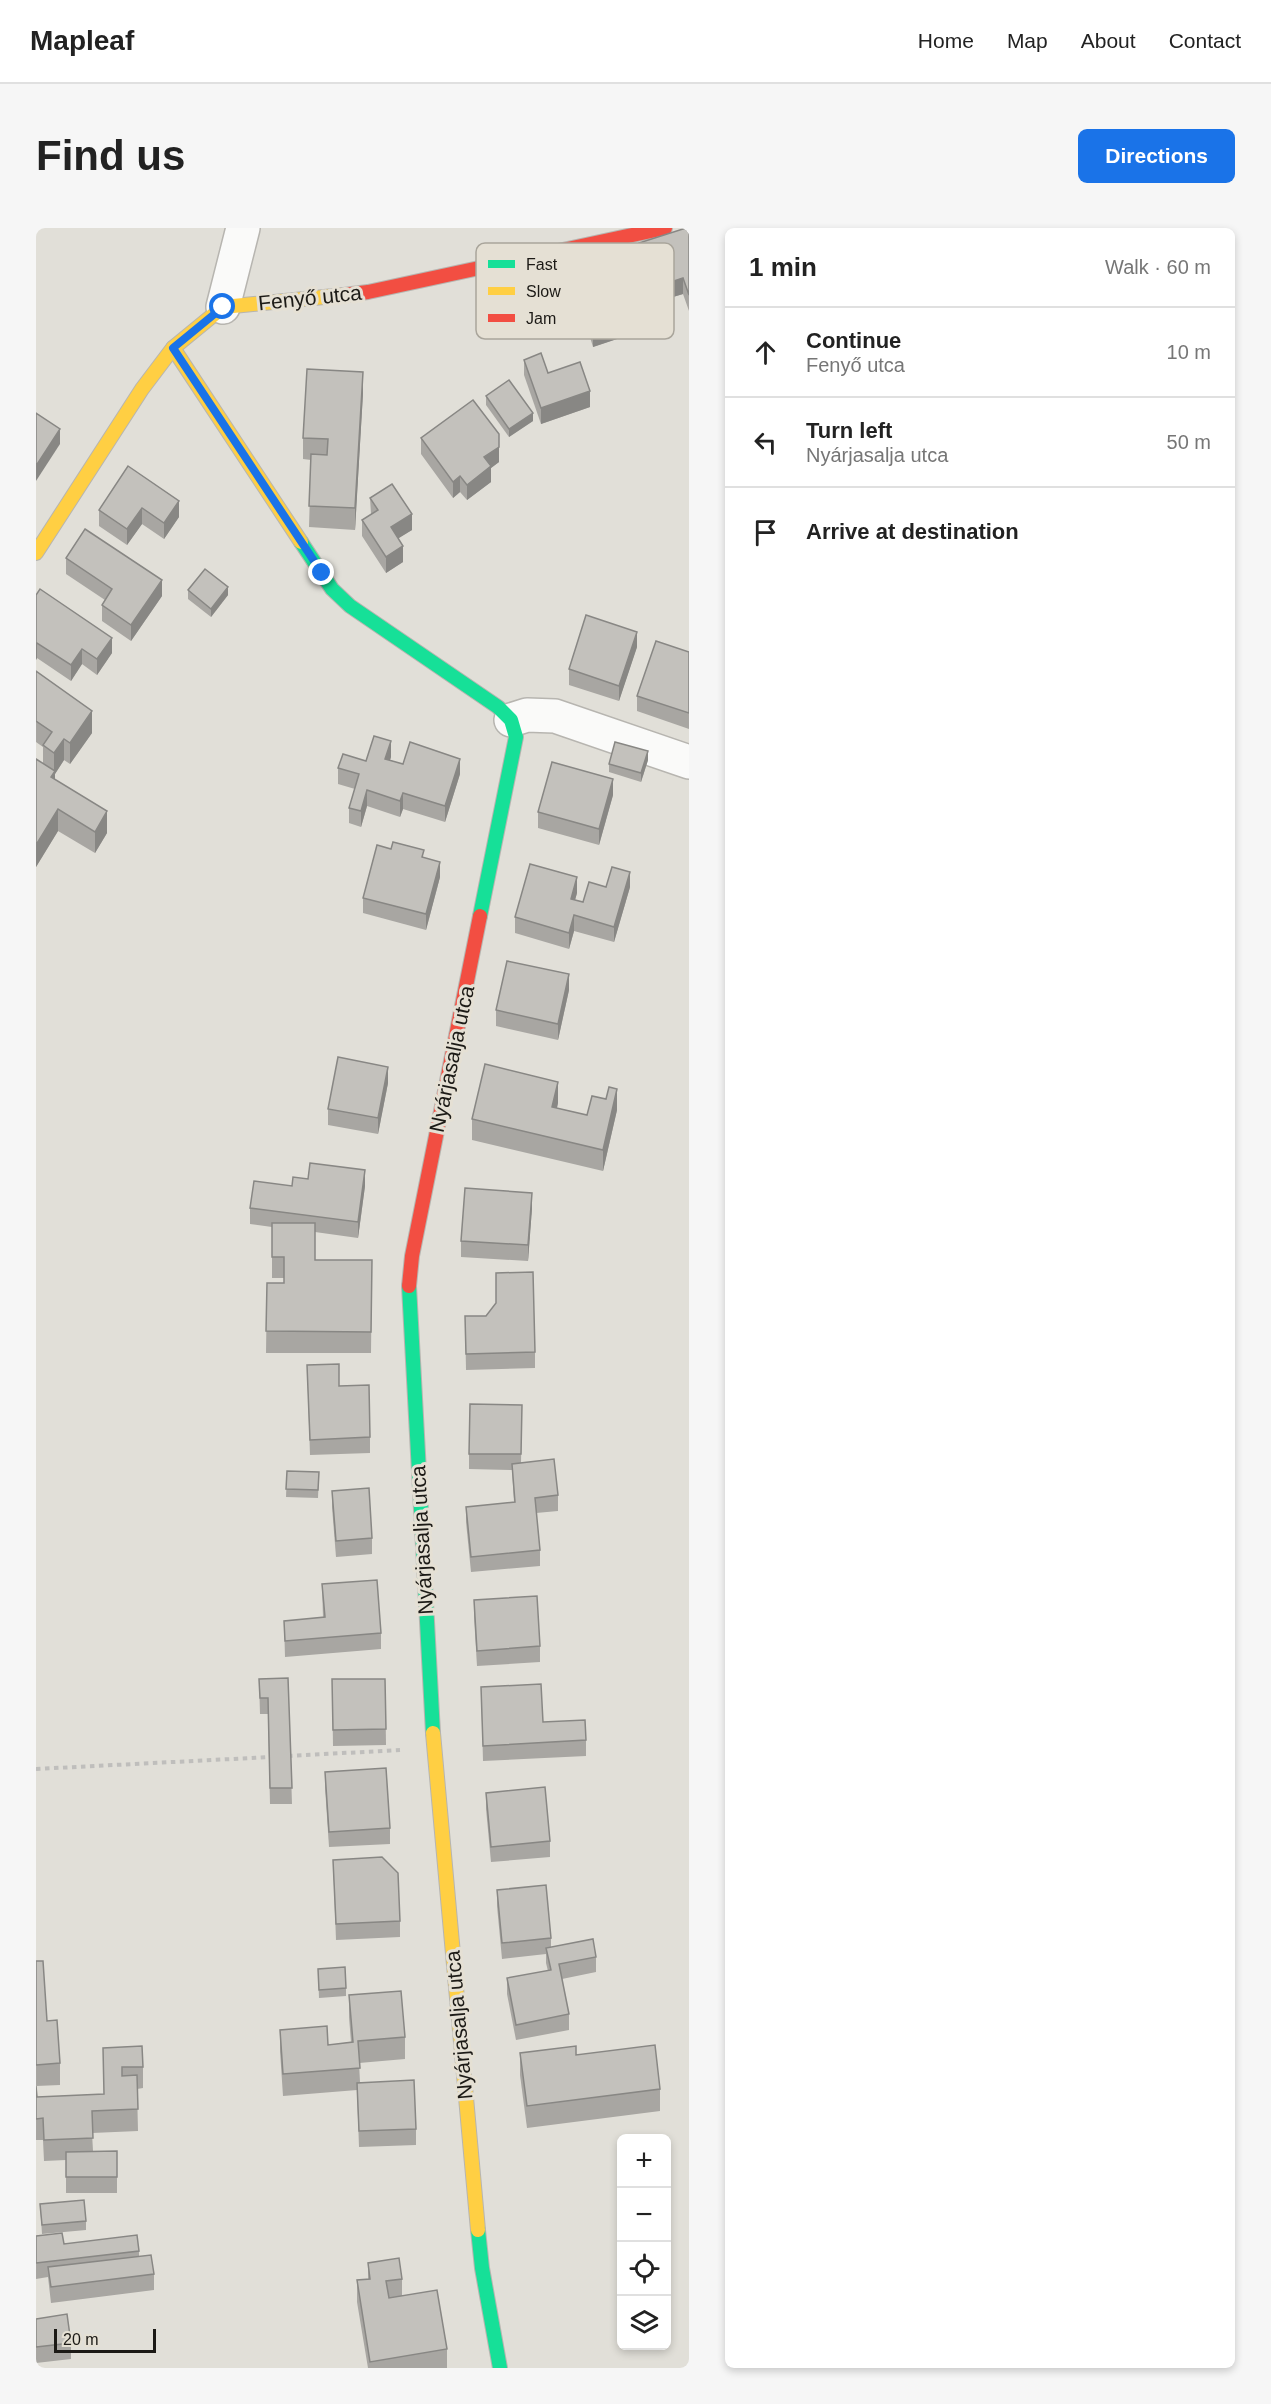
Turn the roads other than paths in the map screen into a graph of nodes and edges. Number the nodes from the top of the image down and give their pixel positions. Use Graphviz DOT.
graph roads {
  1 [pos="243,228"];
  2 [pos="665,228"];
  3 [pos="595,243"];
  4 [pos="476,269"];
  5 [pos="223,307"];
  6 [pos="173,348"];
  7 [pos="36,553"];
  8 [pos="511,720"];
  9 [pos="689,762"];
  10 [pos="500,2368"];
  1 -- 5 [label="street"];
  2 -- 3 [label="street, Fenyő utca"];
  4 -- 5 [label="street, Fenyő utca"];
  5 -- 6 [label="street"];
  6 -- 7 [label="street"];
  6 -- 8 [label="street"];
  8 -- 9 [label="street"];
  8 -- 10 [label="street, Nyárjasalja utca"];
}
